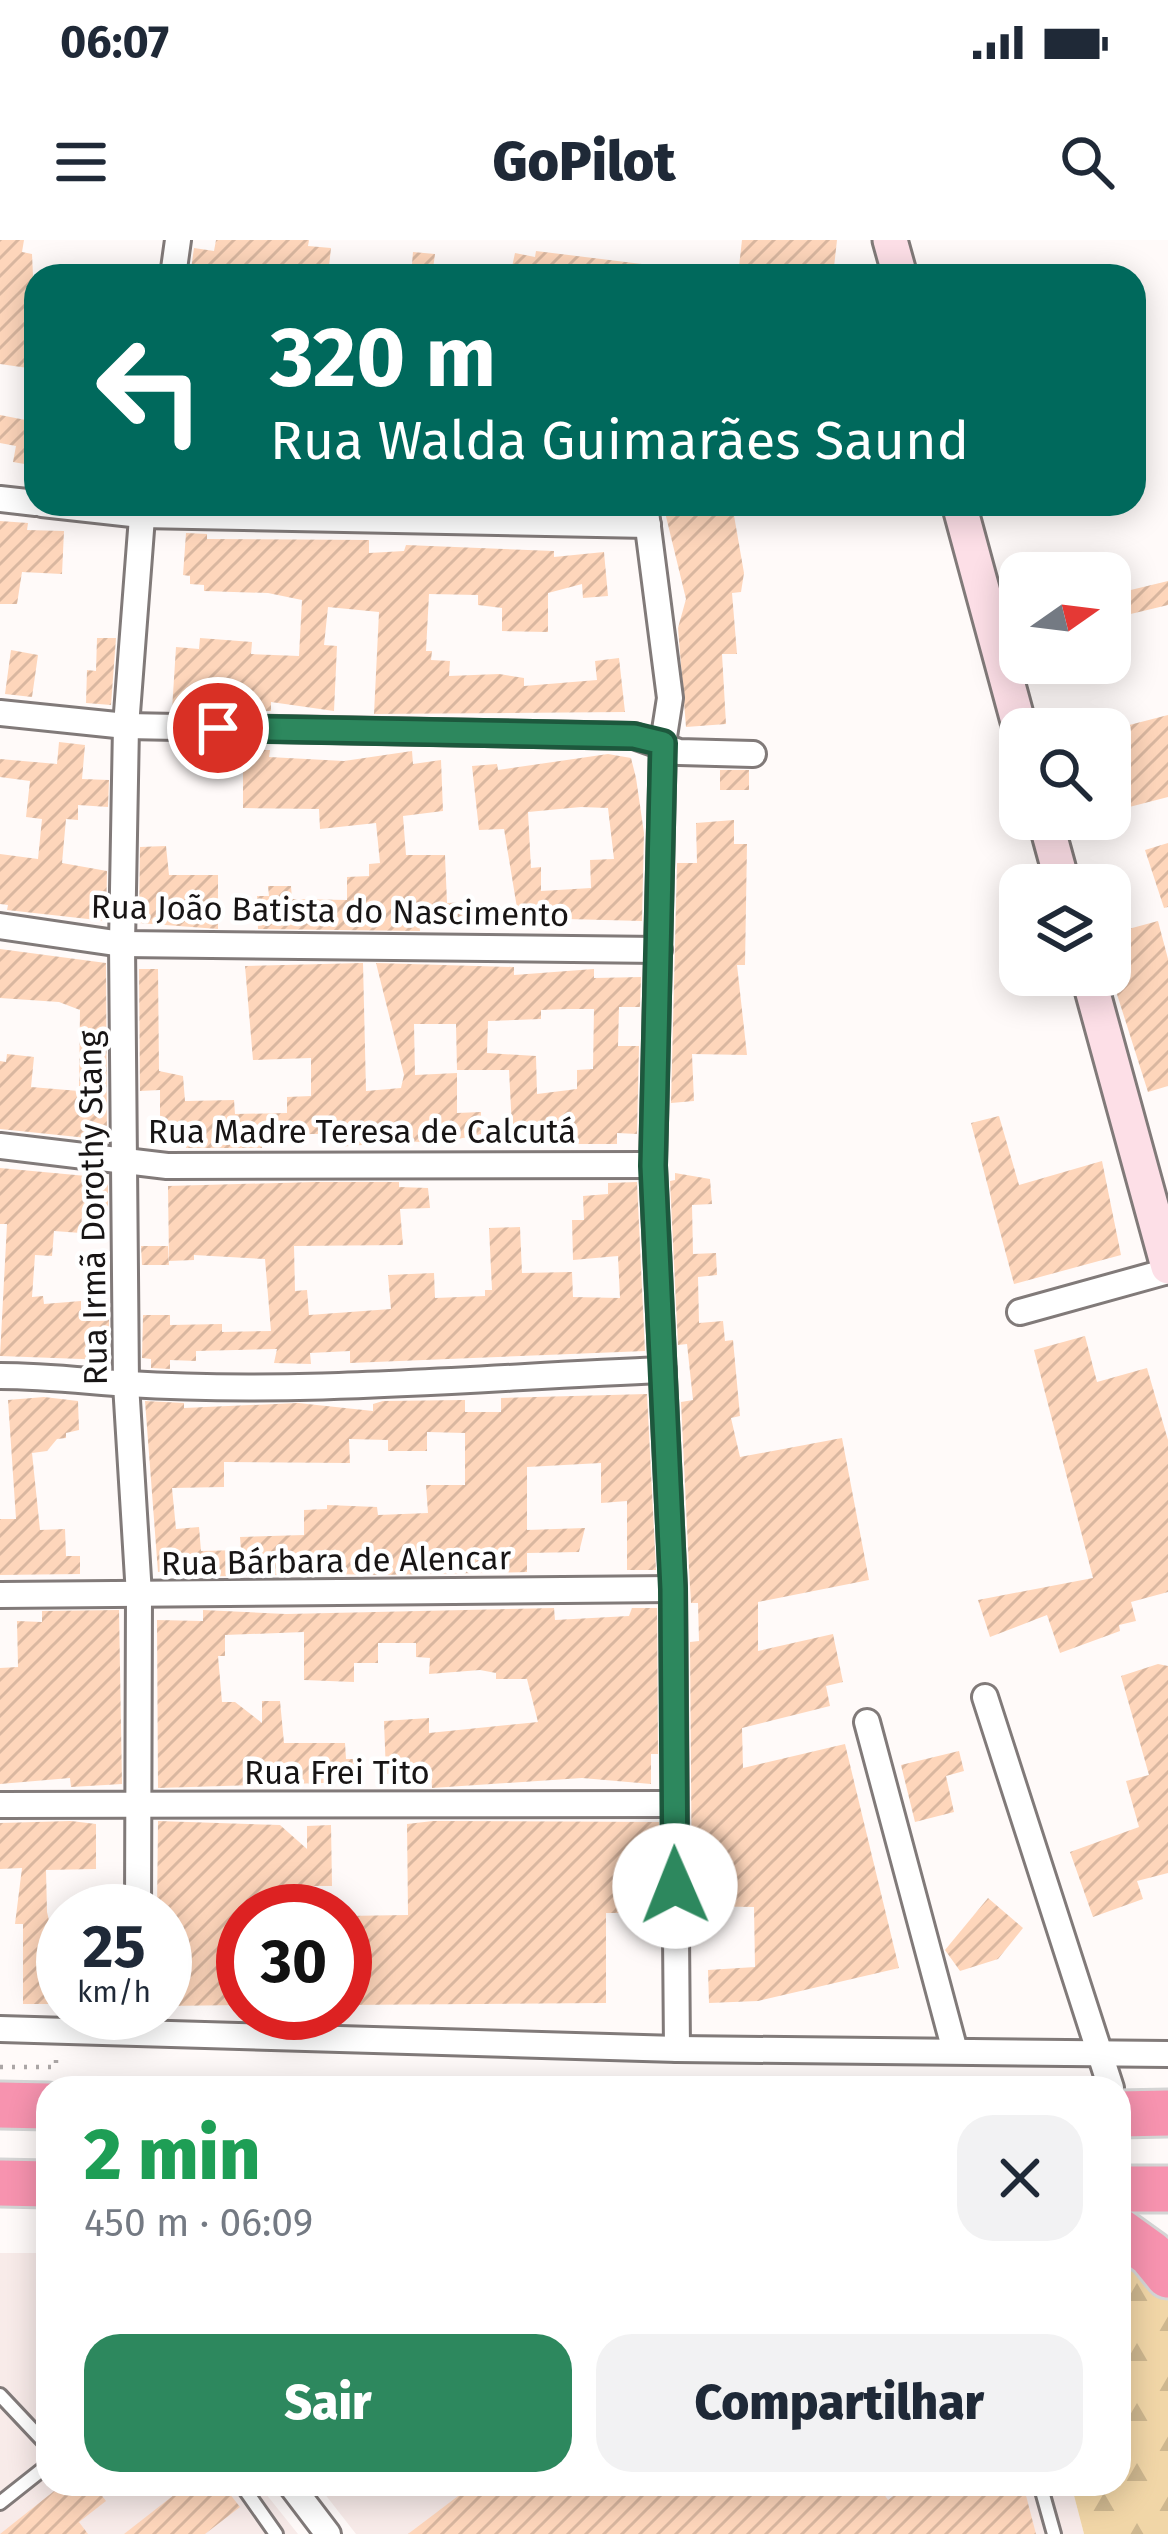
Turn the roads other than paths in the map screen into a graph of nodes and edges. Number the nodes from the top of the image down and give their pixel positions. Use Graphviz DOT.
graph roads {
  1 [pos="141,516"];
  2 [pos="646,516"];
  3 [pos="962,516"];
  4 [pos="1014,708"];
  5 [pos="0,713"];
  6 [pos="126,726"];
  7 [pos="663,743"];
  8 [pos="753,754"];
  9 [pos="0,926"];
  10 [pos="122,944"];
  11 [pos="659,950"];
  12 [pos="1094,996"];
  13 [pos="0,1145"];
  14 [pos="126,1162"];
  15 [pos="653,1166"];
  16 [pos="1168,1269"];
  17 [pos="1020,1312"];
  18 [pos="663,1370"];
  19 [pos="0,1376"];
  20 [pos="126,1384"];
  21 [pos="673,1589"];
  22 [pos="0,1595"];
  23 [pos="139,1595"];
  24 [pos="985,1697"];
  25 [pos="867,1722"];
  26 [pos="0,1804"];
  27 [pos="674,1804"];
  28 [pos="138,1806"];
  29 [pos="138,1884"];
  30 [pos="192,2026"];
  31 [pos="0,2029"];
  32 [pos="36,2030"];
  33 [pos="677,2049"];
  34 [pos="955,2051"];
  35 [pos="1168,2054"];
  36 [pos="1102,2056"];
  37 [pos="1108,2076"];
  38 [pos="0,2105"];
  39 [pos="36,2106"];
  40 [pos="1131,2113"];
  41 [pos="1168,2113"];
  42 [pos="0,2183"];
  43 [pos="36,2184"];
  44 [pos="1131,2189"];
  45 [pos="1168,2189"];
  46 [pos="1131,2240"];
  47 [pos="1168,2275"];
  48 [pos="0,2395"];
  49 [pos="36,2433"];
  50 [pos="36,2474"];
  51 [pos="249,2496"];
  52 [pos="301,2496"];
  53 [pos="1043,2496"];
  54 [pos="0,2504"];
  55 [pos="276,2534"];
  56 [pos="328,2534"];
  57 [pos="1054,2534"];
  1 -- 6 [label="street, Rua Irmã Dorothy Stang"];
  2 -- 7 [label="street"];
  3 -- 4 [label="main road"];
  5 -- 6 [label="street"];
  6 -- 7 [label="street"];
  6 -- 10 [label="street, Rua Irmã Dorothy Stang"];
  7 -- 8 [label="street"];
  7 -- 11 [label="street"];
  9 -- 10 [label="street, Rua João Batista do Nascimento"];
  10 -- 11 [label="street, Rua João Batista do Nascimento"];
  10 -- 14 [label="street, Rua Irmã Dorothy Stang"];
  11 -- 15 [label="street"];
  12 -- 16 [label="main road"];
  13 -- 14 [label="street, Rua Madre Teresa de Calcutá"];
  14 -- 15 [label="street, Rua Madre Teresa de Calcutá"];
  14 -- 20 [label="street, Rua Irmã Dorothy Stang"];
  15 -- 18 [label="street"];
  16 -- 17 [label="street"];
  18 -- 20 [label="street"];
  18 -- 21 [label="street"];
  19 -- 20 [label="street"];
  20 -- 23 [label="street, Rua Irmã Dorothy Stang"];
  21 -- 23 [label="street, Rua Bárbara de Alencar"];
  21 -- 27 [label="street"];
  22 -- 23 [label="street, Rua Bárbara de Alencar"];
  23 -- 28 [label="street, Rua Irmã Dorothy Stang"];
  24 -- 36 [label="street"];
  25 -- 34 [label="street"];
  26 -- 28 [label="street, Rua Frei Tito"];
  27 -- 28 [label="street, Rua Frei Tito"];
  27 -- 33 [label="street"];
  28 -- 29 [label="street, Rua Irmã Dorothy Stang"];
  30 -- 33 [label="street"];
  31 -- 32 [label="street"];
  33 -- 34 [label="street"];
  34 -- 36 [label="street"];
  35 -- 36 [label="street"];
  36 -- 37 [label="street"];
  38 -- 39 [label="highway"];
  40 -- 41 [label="highway"];
  42 -- 43 [label="highway"];
  44 -- 45 [label="highway"];
  46 -- 47 [label="highway"];
  48 -- 49 [label="lane"];
  50 -- 54 [label="lane"];
  51 -- 55 [label="lane"];
  52 -- 56 [label="street"];
  53 -- 57 [label="lane"];
}
